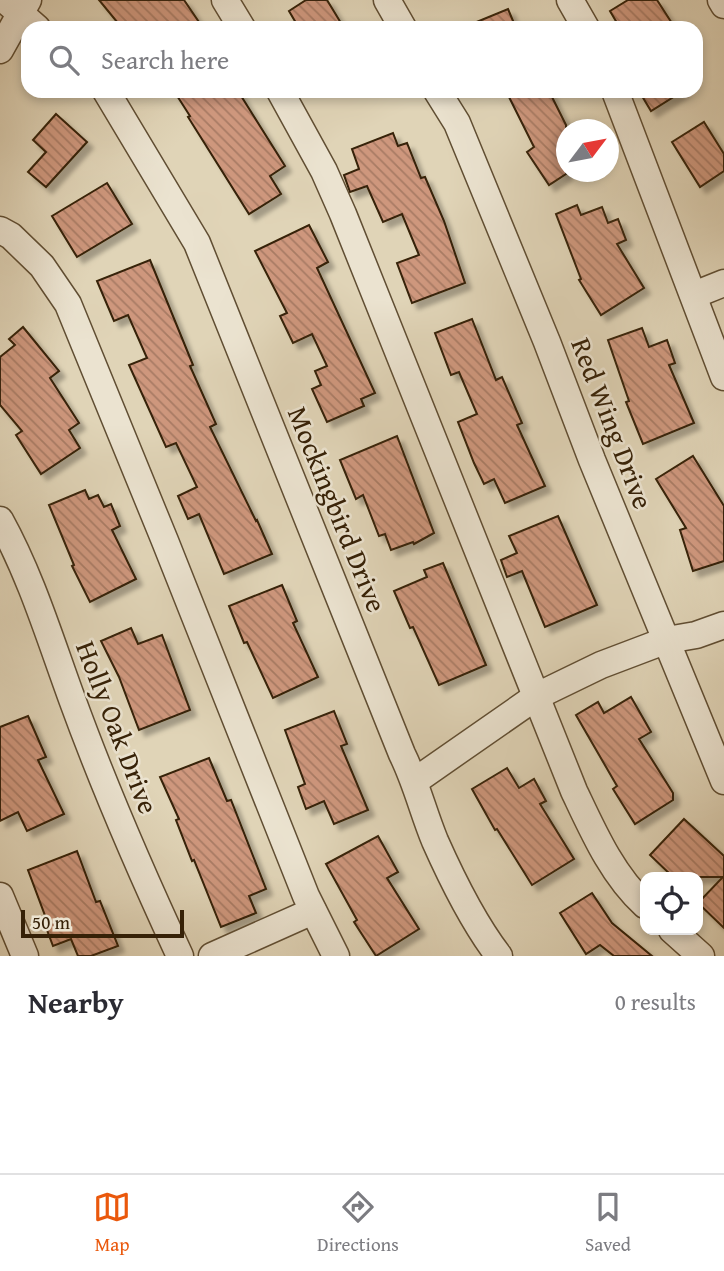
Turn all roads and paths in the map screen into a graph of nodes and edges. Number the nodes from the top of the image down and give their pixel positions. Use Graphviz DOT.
graph roads {
  1 [pos="225,0"];
  2 [pos="387,0"];
  3 [pos="570,0"];
  4 [pos="721,0"];
  5 [pos="724,5"];
  6 [pos="22,10"];
  7 [pos="238,21"];
  8 [pos="399,21"];
  9 [pos="582,21"];
  10 [pos="0,50"];
  11 [pos="110,98"];
  12 [pos="284,98"];
  13 [pos="441,98"];
  14 [pos="618,98"];
  15 [pos="0,230"];
  16 [pos="724,283"];
  17 [pos="694,295"];
  18 [pos="724,377"];
  19 [pos="0,520"];
  20 [pos="724,625"];
  21 [pos="667,640"];
  22 [pos="537,696"];
  23 [pos="415,781"];
  24 [pos="724,781"];
  25 [pos="0,896"];
  26 [pos="640,900"];
  27 [pos="313,911"];
  28 [pos="678,935"];
  29 [pos="25,956"];
  30 [pos="180,956"];
  31 [pos="212,956"];
  32 [pos="336,956"];
  33 [pos="499,956"];
  34 [pos="701,956"];
  1 -- 7 [label="street"];
  2 -- 8 [label="street"];
  3 -- 9 [label="street"];
  4 -- 5 [label="street"];
  6 -- 10 [label="street"];
  11 -- 23 [label="street, Mockingbird Drive"];
  12 -- 22 [label="street"];
  13 -- 21 [label="street, Red Wing Drive"];
  14 -- 17 [label="street"];
  15 -- 27 [label="street"];
  16 -- 17 [label="street"];
  17 -- 18 [label="street"];
  19 -- 30 [label="street, Holly Oak Drive"];
  20 -- 21 [label="street"];
  21 -- 22 [label="street"];
  21 -- 24 [label="street, Red Wing Drive"];
  22 -- 23 [label="street"];
  22 -- 26 [label="street"];
  23 -- 33 [label="street, Mockingbird Drive"];
  25 -- 29 [label="street"];
  27 -- 31 [label="street"];
  27 -- 32 [label="street"];
  28 -- 34 [label="street"];
}
